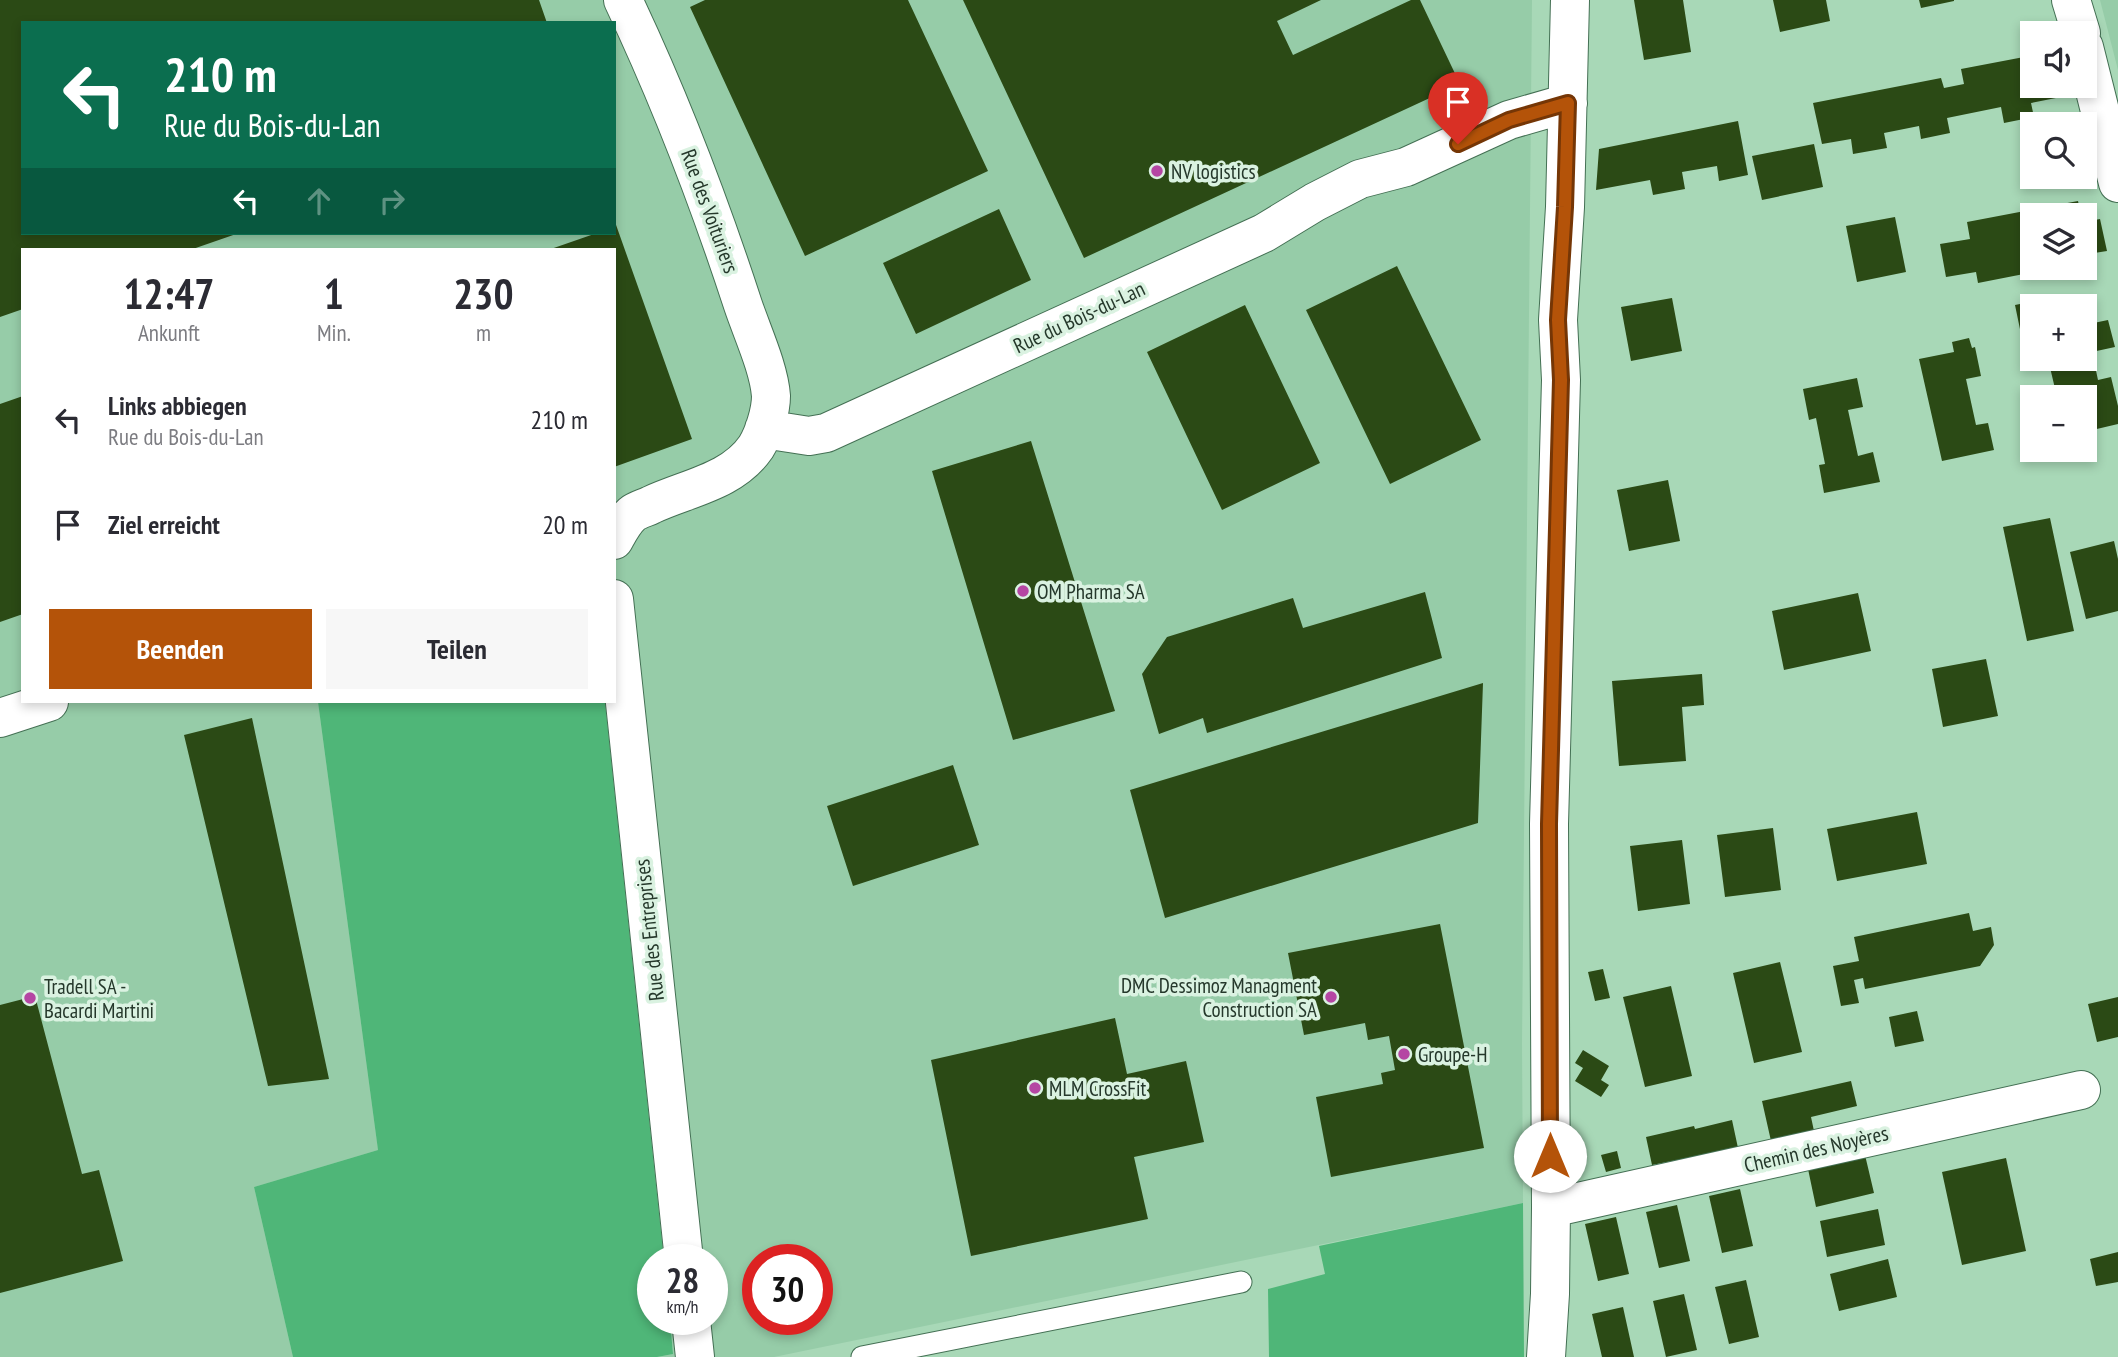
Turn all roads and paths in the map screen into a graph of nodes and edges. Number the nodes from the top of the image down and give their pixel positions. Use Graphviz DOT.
graph roads {
  1 [pos="623,0"];
  2 [pos="1570,0"];
  3 [pos="2071,0"];
  4 [pos="2077,21"];
  5 [pos="2097,98"];
  6 [pos="1568,103"];
  7 [pos="2118,183"];
  8 [pos="764,429"];
  9 [pos="616,536"];
  10 [pos="616,618"];
  11 [pos="46,703"];
  12 [pos="0,718"];
  13 [pos="2081,1090"];
  14 [pos="1550,1208"];
  15 [pos="682,1244"];
  16 [pos="1241,1282"];
  17 [pos="693,1335"];
  18 [pos="695,1357"];
  19 [pos="862,1357"];
  20 [pos="1546,1357"];
  1 -- 8 [label="street, Rue des Voituriers"];
  2 -- 6 [label="street"];
  3 -- 4 [label="street"];
  5 -- 7 [label="street"];
  6 -- 8 [label="street, Rue du Bois-du-Lan"];
  6 -- 14 [label="street"];
  8 -- 9 [label="street"];
  10 -- 15 [label="street, Rue des Entreprises"];
  11 -- 12 [label="street"];
  13 -- 14 [label="street, Chemin des Noyères"];
  14 -- 20 [label="street"];
  16 -- 19 [label="lane"];
  17 -- 18 [label="street"];
}
